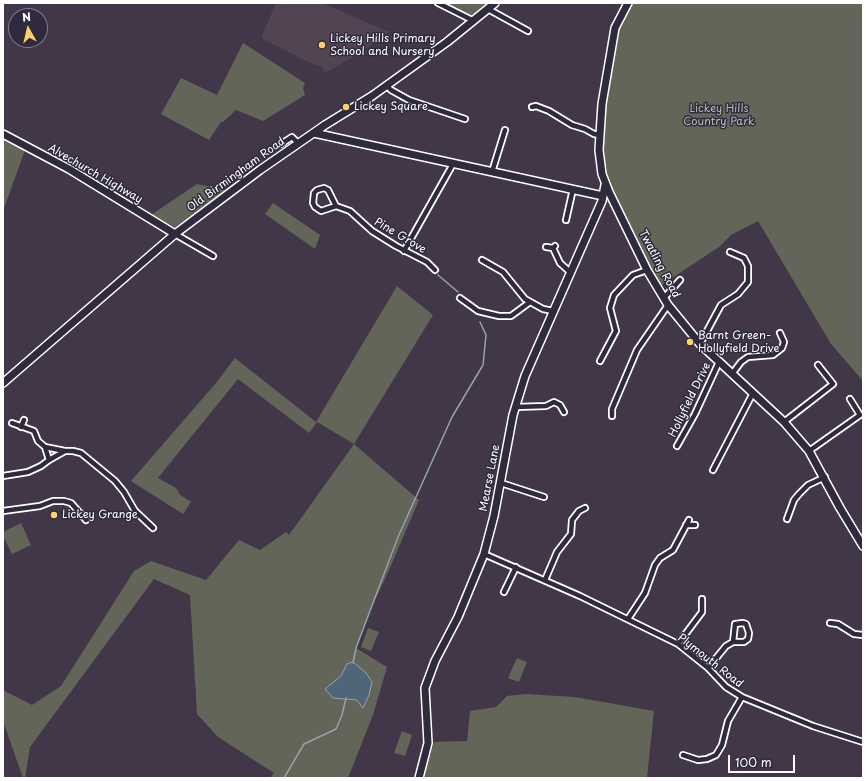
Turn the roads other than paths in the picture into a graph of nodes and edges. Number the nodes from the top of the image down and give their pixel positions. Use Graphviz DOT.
graph roads {
  1 [pos="438,3"];
  2 [pos="495,3"];
  3 [pos="628,3"];
  4 [pos="488,9"];
  5 [pos="474,21"];
  6 [pos="528,31"];
  7 [pos="386,86"];
  8 [pos="532,107"];
  9 [pos="465,119"];
  10 [pos="505,130"];
  11 [pos="314,133"];
  12 [pos="3,134"];
  13 [pos="600,135"];
  14 [pos="298,143"];
  15 [pos="280,144"];
  16 [pos="453,164"];
  17 [pos="492,172"];
  18 [pos="606,185"];
  19 [pos="573,190"];
  20 [pos="603,196"];
  21 [pos="615,205"];
  22 [pos="336,206"];
  23 [pos="566,220"];
  24 [pos="175,234"];
  25 [pos="546,247"];
  26 [pos="404,251"];
  27 [pos="730,252"];
  28 [pos="213,256"];
  29 [pos="482,260"];
  30 [pos="435,270"];
  31 [pos="647,270"];
  32 [pos="570,272"];
  33 [pos="680,280"];
  34 [pos="460,298"];
  35 [pos="664,298"];
  36 [pos="530,302"];
  37 [pos="668,305"];
  38 [pos="553,311"];
  39 [pos="780,333"];
  40 [pos="700,344"];
  41 [pos="600,361"];
  42 [pos="719,362"];
  43 [pos="818,365"];
  44 [pos="732,374"];
  45 [pos="3,383"];
  46 [pos="753,393"];
  47 [pos="850,399"];
  48 [pos="516,407"];
  49 [pos="564,412"];
  50 [pos="612,416"];
  51 [pos="24,420"];
  52 [pos="784,422"];
  53 [pos="12,423"];
  54 [pos="21,427"];
  55 [pos="677,446"];
  56 [pos="45,447"];
  57 [pos="65,451"];
  58 [pos="810,451"];
  59 [pos="49,460"];
  60 [pos="713,470"];
  61 [pos="3,476"];
  62 [pos="825,477"];
  63 [pos="500,483"];
  64 [pos="544,497"];
  65 [pos="585,508"];
  66 [pos="3,511"];
  67 [pos="787,519"];
  68 [pos="86,520"];
  69 [pos="689,520"];
  70 [pos="686,525"];
  71 [pos="695,525"];
  72 [pos="153,528"];
  73 [pos="863,546"];
  74 [pos="484,554"];
  75 [pos="516,567"];
  76 [pos="545,580"];
  77 [pos="504,592"];
  78 [pos="702,599"];
  79 [pos="628,619"];
  80 [pos="830,622"];
  81 [pos="863,635"];
  82 [pos="733,642"];
  83 [pos="678,644"];
  84 [pos="708,668"];
  85 [pos="742,697"];
  86 [pos="863,742"];
  87 [pos="683,755"];
  88 [pos="419,778"];
  1 -- 5 [label="street"];
  2 -- 4 [label="street, Old Birmingham Road"];
  3 -- 13 [label="street, Twatling Road"];
  4 -- 5 [label="street, Old Birmingham Road"];
  4 -- 6 [label="street"];
  5 -- 7 [label="street, Old Birmingham Road"];
  7 -- 9 [label="street"];
  7 -- 11 [label="street, Old Birmingham Road"];
  8 -- 13 [label="street"];
  10 -- 17 [label="street"];
  11 -- 14 [label="street, Old Birmingham Road"];
  11 -- 16 [label="street"];
  12 -- 24 [label="street, Alvechurch Highway"];
  13 -- 18 [label="street, Twatling Road"];
  14 -- 15 [label="street"];
  14 -- 24 [label="street, Old Birmingham Road"];
  16 -- 17 [label="street"];
  16 -- 26 [label="street"];
  17 -- 19 [label="street"];
  18 -- 20 [label="street, Mearse Lane"];
  18 -- 21 [label="street, Twatling Road"];
  19 -- 20 [label="street"];
  19 -- 23 [label="street"];
  20 -- 21 [label="street"];
  20 -- 32 [label="street, Mearse Lane"];
  21 -- 31 [label="street, Twatling Road"];
  22 -- 22 [label="street"];
  22 -- 26 [label="street, Pine Grove"];
  24 -- 28 [label="street"];
  24 -- 45 [label="street, Old Birmingham Road"];
  25 -- 32 [label="street"];
  26 -- 30 [label="street, Pine Grove"];
  27 -- 40 [label="street"];
  29 -- 36 [label="street"];
  31 -- 35 [label="street, Twatling Road"];
  31 -- 41 [label="street"];
  32 -- 38 [label="street, Mearse Lane"];
  33 -- 35 [label="street"];
  34 -- 36 [label="street"];
  35 -- 37 [label="street, Twatling Road"];
  36 -- 38 [label="street"];
  37 -- 40 [label="street, Twatling Road"];
  37 -- 50 [label="street"];
  38 -- 48 [label="street, Mearse Lane"];
  39 -- 44 [label="street"];
  40 -- 42 [label="street, Twatling Road"];
  42 -- 44 [label="street, Twatling Road"];
  42 -- 55 [label="street, Hollyfield Drive"];
  43 -- 52 [label="street"];
  44 -- 46 [label="street, Twatling Road"];
  46 -- 52 [label="street, Twatling Road"];
  46 -- 60 [label="street"];
  47 -- 58 [label="street"];
  48 -- 49 [label="street"];
  48 -- 63 [label="street, Mearse Lane"];
  51 -- 54 [label="street"];
  52 -- 58 [label="street, Twatling Road"];
  53 -- 54 [label="street"];
  54 -- 56 [label="street"];
  56 -- 57 [label="street"];
  56 -- 59 [label="street"];
  57 -- 59 [label="street"];
  57 -- 72 [label="street"];
  58 -- 62 [label="street, Twatling Road"];
  59 -- 61 [label="street"];
  62 -- 67 [label="street"];
  62 -- 73 [label="street, Twatling Road"];
  63 -- 64 [label="street"];
  63 -- 74 [label="street, Mearse Lane"];
  65 -- 76 [label="street"];
  66 -- 68 [label="street"];
  69 -- 70 [label="street"];
  70 -- 71 [label="street"];
  70 -- 79 [label="street"];
  74 -- 75 [label="street, Plymouth Road"];
  74 -- 88 [label="street, Mearse Lane"];
  75 -- 76 [label="street, Plymouth Road"];
  75 -- 77 [label="street"];
  76 -- 79 [label="street, Plymouth Road"];
  78 -- 83 [label="street"];
  79 -- 83 [label="street, Plymouth Road"];
  80 -- 81 [label="street"];
  82 -- 82 [label="street"];
  82 -- 84 [label="street"];
  83 -- 84 [label="street, Plymouth Road"];
  84 -- 85 [label="street, Plymouth Road"];
  85 -- 86 [label="street, Plymouth Road"];
  85 -- 87 [label="street"];
}
